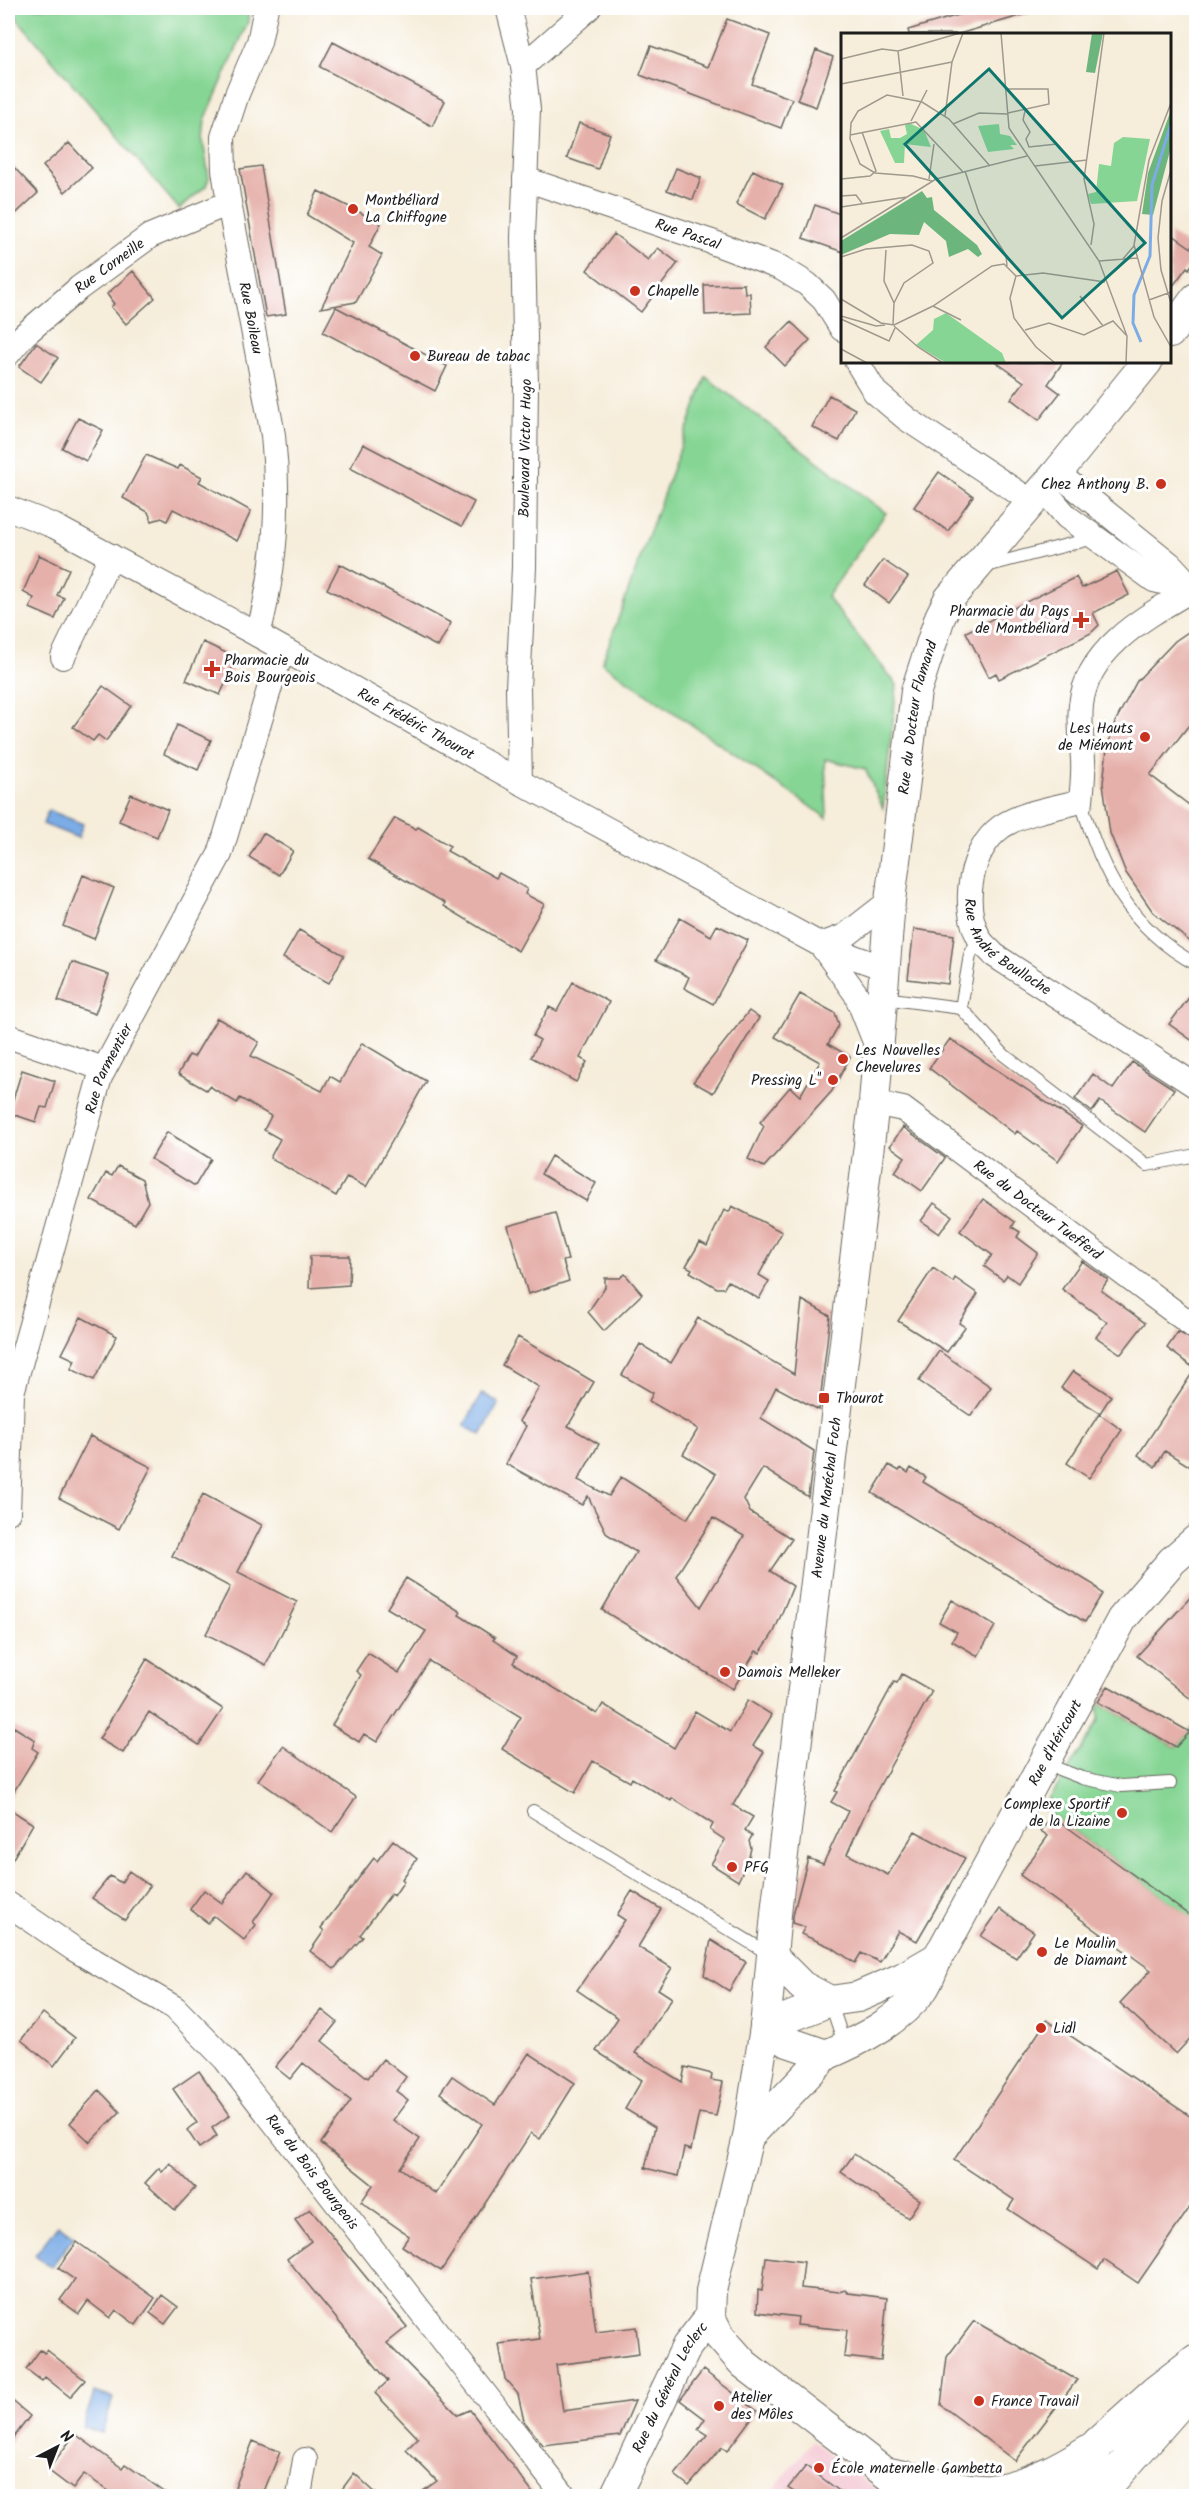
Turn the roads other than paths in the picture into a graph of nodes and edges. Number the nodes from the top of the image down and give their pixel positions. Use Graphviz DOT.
graph roads {
  1 [pos="266,8"];
  2 [pos="508,8"];
  3 [pos="589,8"];
  4 [pos="523,66"];
  5 [pos="525,179"];
  6 [pos="229,203"];
  7 [pos="1197,298"];
  8 [pos="841,320"];
  9 [pos="1171,332"];
  10 [pos="8,354"];
  11 [pos="858,363"];
  12 [pos="1146,363"];
  13 [pos="1044,488"];
  14 [pos="8,508"];
  15 [pos="1094,538"];
  16 [pos="111,556"];
  17 [pos="973,569"];
  18 [pos="1195,591"];
  19 [pos="258,635"];
  20 [pos="284,650"];
  21 [pos="63,657"];
  22 [pos="520,782"];
  23 [pos="1081,801"];
  24 [pos="890,901"];
  25 [pos="979,938"];
  26 [pos="821,945"];
  27 [pos="1197,964"];
  28 [pos="884,968"];
  29 [pos="884,998"];
  30 [pos="962,1008"];
  31 [pos="8,1036"];
  32 [pos="879,1053"];
  33 [pos="104,1068"];
  34 [pos="1197,1086"];
  35 [pos="874,1103"];
  36 [pos="1197,1155"];
  37 [pos="1197,1328"];
  38 [pos="8,1512"];
  39 [pos="1197,1540"];
  40 [pos="1043,1763"];
  41 [pos="1170,1783"];
  42 [pos="533,1811"];
  43 [pos="8,1904"];
  44 [pos="772,1956"];
  45 [pos="935,1959"];
  46 [pos="830,2001"];
  47 [pos="765,2026"];
  48 [pos="836,2050"];
  49 [pos="748,2138"];
  50 [pos="710,2317"];
  51 [pos="1197,2361"];
  52 [pos="1197,2384"];
  53 [pos="1099,2443"];
  54 [pos="305,2460"];
  55 [pos="886,2473"];
  56 [pos="991,2493"];
  57 [pos="299,2496"];
  58 [pos="564,2496"];
  59 [pos="615,2496"];
  60 [pos="915,2496"];
  61 [pos="1060,2496"];
  62 [pos="1097,2496"];
  1 -- 6 [label="street, Rue Boileau"];
  2 -- 4 [label="street, Boulevard Victor Hugo"];
  3 -- 4 [label="street"];
  4 -- 5 [label="street, Boulevard Victor Hugo"];
  5 -- 8 [label="street, Rue Pascal"];
  5 -- 22 [label="street, Boulevard Victor Hugo"];
  6 -- 10 [label="street, Rue Corneille"];
  6 -- 19 [label="street, Rue Boileau"];
  7 -- 9 [label="street"];
  11 -- 13 [label="street"];
  12 -- 13 [label="street, Rue du Docteur Flamand"];
  13 -- 15 [label="street"];
  13 -- 17 [label="street, Rue du Docteur Flamand"];
  13 -- 18 [label="street"];
  14 -- 16 [label="street, Rue Frédéric Thourot"];
  15 -- 17 [label="lane"];
  15 -- 18 [label="street"];
  16 -- 19 [label="street, Rue Frédéric Thourot"];
  16 -- 21 [label="street"];
  17 -- 24 [label="street, Rue du Docteur Flamand"];
  18 -- 23 [label="street"];
  19 -- 20 [label="street, Rue Frédéric Thourot"];
  20 -- 22 [label="street, Rue Frédéric Thourot"];
  20 -- 33 [label="street, Rue Parmentier"];
  22 -- 26 [label="street, Rue Frédéric Thourot"];
  23 -- 25 [label="street, Rue André Boulloche"];
  23 -- 27 [label="lane"];
  24 -- 26 [label="street"];
  24 -- 28 [label="street, Rue du Docteur Flamand"];
  25 -- 30 [label="lane"];
  25 -- 34 [label="street, Rue André Boulloche"];
  26 -- 28 [label="street, Rue Frédéric Thourot"];
  26 -- 32 [label="street, Rue Frédéric Thourot"];
  28 -- 29 [label="street, Avenue du Maréchal Foch"];
  29 -- 30 [label="lane"];
  29 -- 32 [label="street, Avenue du Maréchal Foch"];
  30 -- 36 [label="lane"];
  31 -- 33 [label="street"];
  32 -- 35 [label="street, Avenue du Maréchal Foch"];
  33 -- 38 [label="street, Rue Parmentier"];
  35 -- 37 [label="street, Rue du Docteur Tuefferd"];
  35 -- 44 [label="street, Avenue du Maréchal Foch"];
  39 -- 40 [label="street, Rue d'Héricourt"];
  40 -- 41 [label="lane"];
  40 -- 45 [label="street, Rue d'Héricourt"];
  42 -- 44 [label="lane"];
  43 -- 58 [label="street, Rue du Bois Bourgeois"];
  44 -- 46 [label="street"];
  44 -- 47 [label="street, Avenue du Maréchal Foch"];
  45 -- 46 [label="street, Rue d'Héricourt"];
  45 -- 48 [label="street, Rue d'Héricourt"];
  46 -- 47 [label="street, Rue d'Héricourt"];
  46 -- 48 [label="lane"];
  47 -- 48 [label="street"];
  47 -- 49 [label="street, Rue du Général Leclerc"];
  48 -- 49 [label="street, Rue du Général Leclerc"];
  49 -- 50 [label="street, Rue du Général Leclerc"];
  50 -- 55 [label="street"];
  50 -- 59 [label="street, Rue du Général Leclerc"];
  51 -- 53 [label="main road"];
  52 -- 62 [label="main road"];
  53 -- 56 [label="street"];
  53 -- 61 [label="main road"];
  54 -- 57 [label="street"];
  55 -- 56 [label="street"];
  55 -- 60 [label="street"];
}
